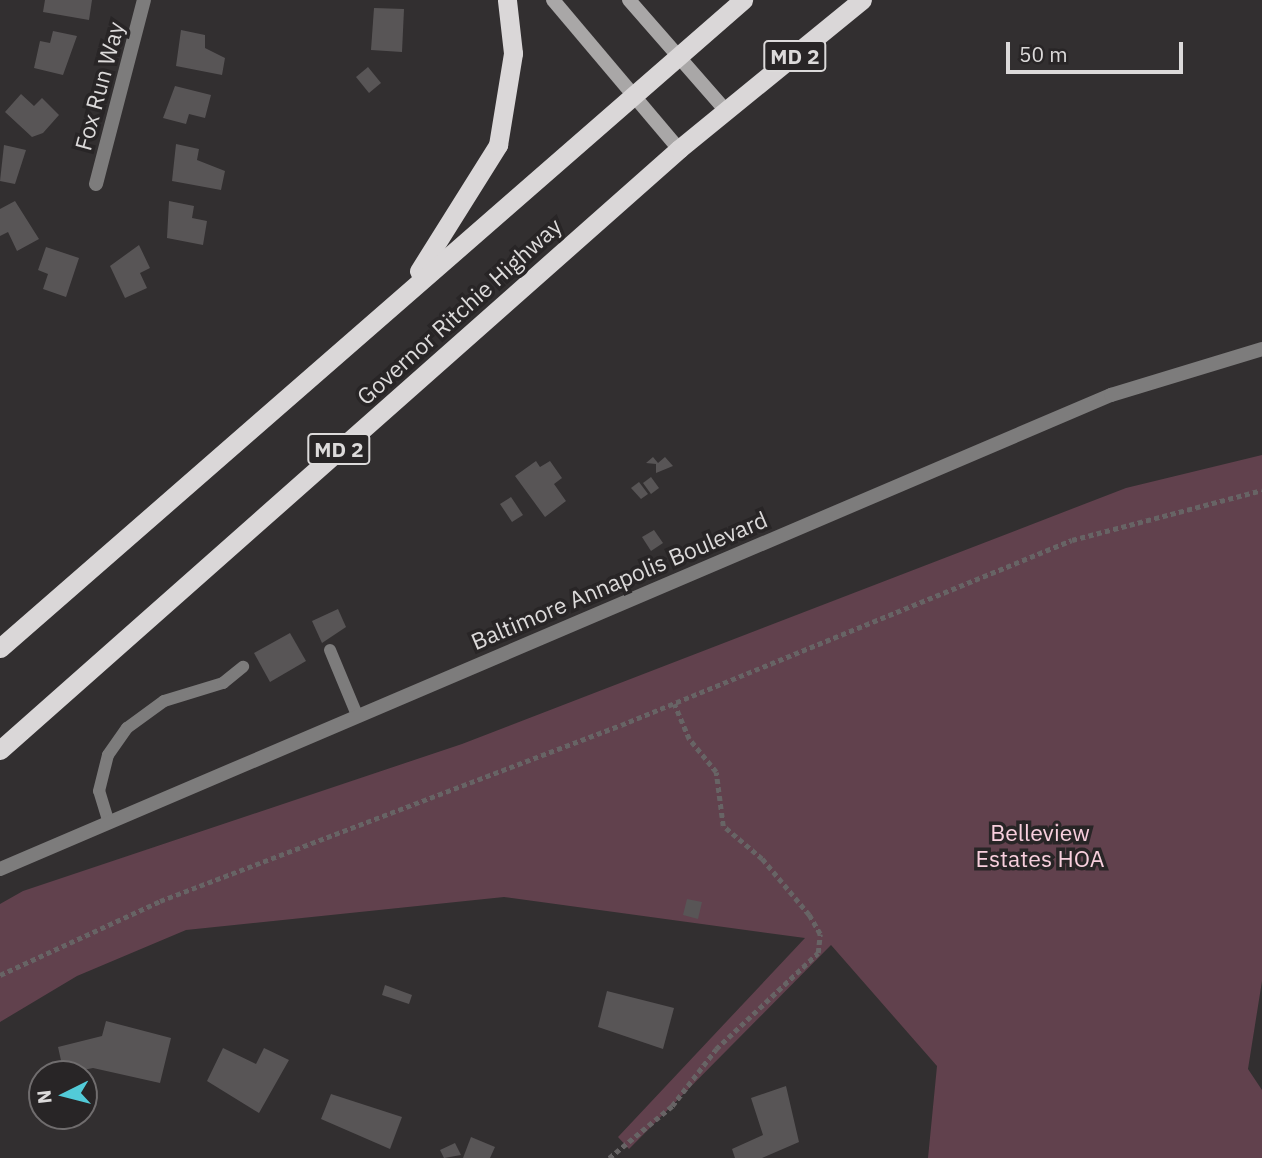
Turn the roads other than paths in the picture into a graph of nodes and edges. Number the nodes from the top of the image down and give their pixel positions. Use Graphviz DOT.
graph roads {
  1 [pos="145,0"];
  2 [pos="507,0"];
  3 [pos="553,0"];
  4 [pos="629,0"];
  5 [pos="743,0"];
  6 [pos="862,0"];
  7 [pos="677,55"];
  8 [pos="632,94"];
  9 [pos="727,112"];
  10 [pos="679,149"];
  11 [pos="96,184"];
  12 [pos="400,299"];
  13 [pos="1262,349"];
  14 [pos="0,648"];
  15 [pos="330,650"];
  16 [pos="243,667"];
  17 [pos="357,715"];
  18 [pos="0,750"];
  19 [pos="108,820"];
  20 [pos="0,869"];
  1 -- 11 [label="street, Fox Run Way"];
  2 -- 12 [label="highway"];
  3 -- 8 [label="main road"];
  4 -- 7 [label="main road"];
  5 -- 7 [label="highway, Governor Ritchie Highway"];
  6 -- 9 [label="highway, Governor Ritchie Highway / MD 2"];
  7 -- 8 [label="highway, Governor Ritchie Highway"];
  7 -- 9 [label="main road"];
  8 -- 10 [label="main road"];
  8 -- 12 [label="highway, Governor Ritchie Highway"];
  9 -- 10 [label="highway, Governor Ritchie Highway / MD 2"];
  10 -- 18 [label="highway, Governor Ritchie Highway / MD 2"];
  12 -- 14 [label="highway, Governor Ritchie Highway"];
  13 -- 17 [label="street, Baltimore Annapolis Boulevard"];
  15 -- 17 [label="lane"];
  16 -- 19 [label="lane"];
  17 -- 19 [label="street, Baltimore Annapolis Boulevard"];
  19 -- 20 [label="street, Baltimore Annapolis Boulevard"];
}
